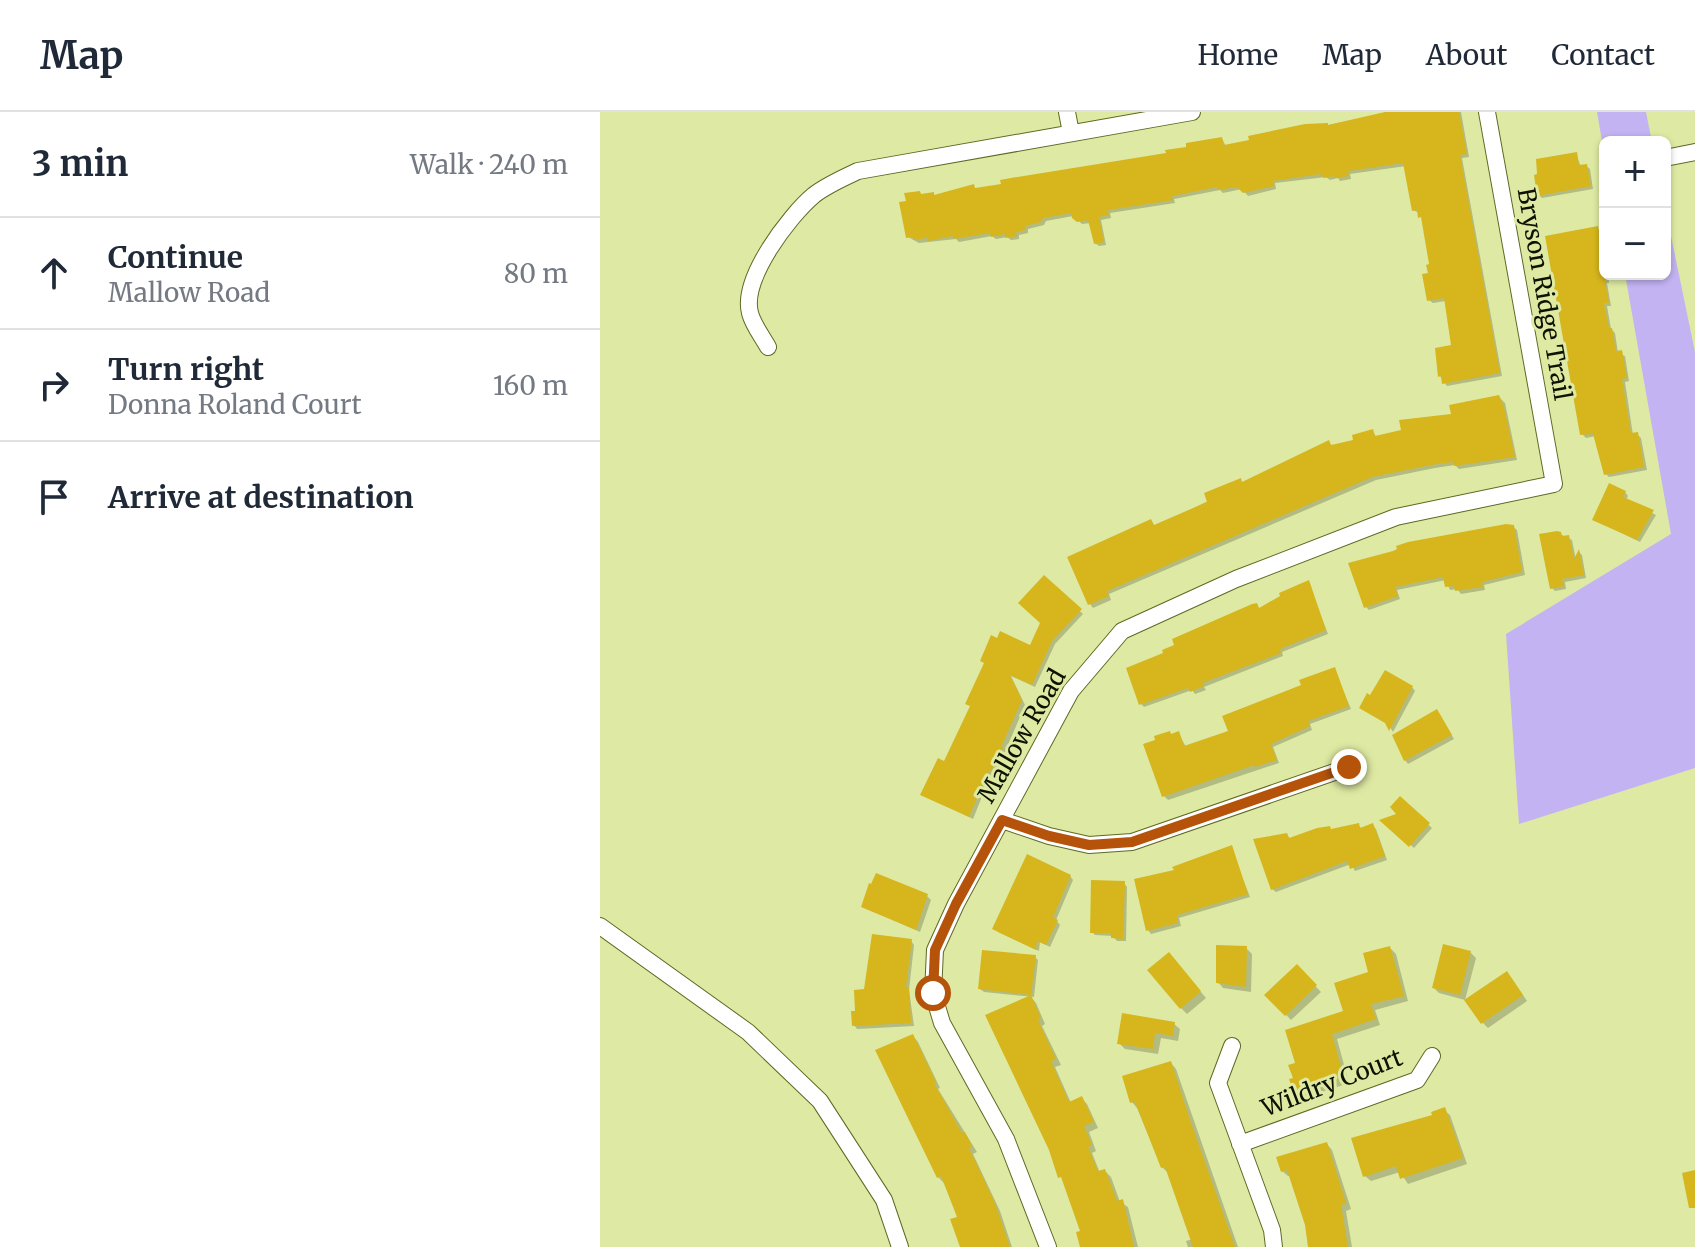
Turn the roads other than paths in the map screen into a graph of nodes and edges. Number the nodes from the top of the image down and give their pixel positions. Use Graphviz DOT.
graph roads {
  1 [pos="1067,112"];
  2 [pos="1192,112"];
  3 [pos="1487,112"];
  4 [pos="1071,133"];
  5 [pos="1695,152"];
  6 [pos="1671,157"];
  7 [pos="768,347"];
  8 [pos="1554,484"];
  9 [pos="1349,767"];
  10 [pos="1002,820"];
  11 [pos="600,926"];
  12 [pos="1232,1046"];
  13 [pos="1432,1056"];
  14 [pos="1240,1144"];
  15 [pos="900,1247"];
  16 [pos="1048,1247"];
  17 [pos="1274,1247"];
  1 -- 4 [label="street"];
  2 -- 4 [label="street"];
  3 -- 8 [label="street, Bryson Ridge Trail"];
  4 -- 7 [label="street"];
  5 -- 6 [label="street"];
  8 -- 10 [label="street, Mallow Road"];
  9 -- 10 [label="street"];
  10 -- 16 [label="street, Mallow Road"];
  11 -- 15 [label="street"];
  12 -- 14 [label="street"];
  13 -- 14 [label="street, Wildry Court"];
  14 -- 17 [label="street"];
}
